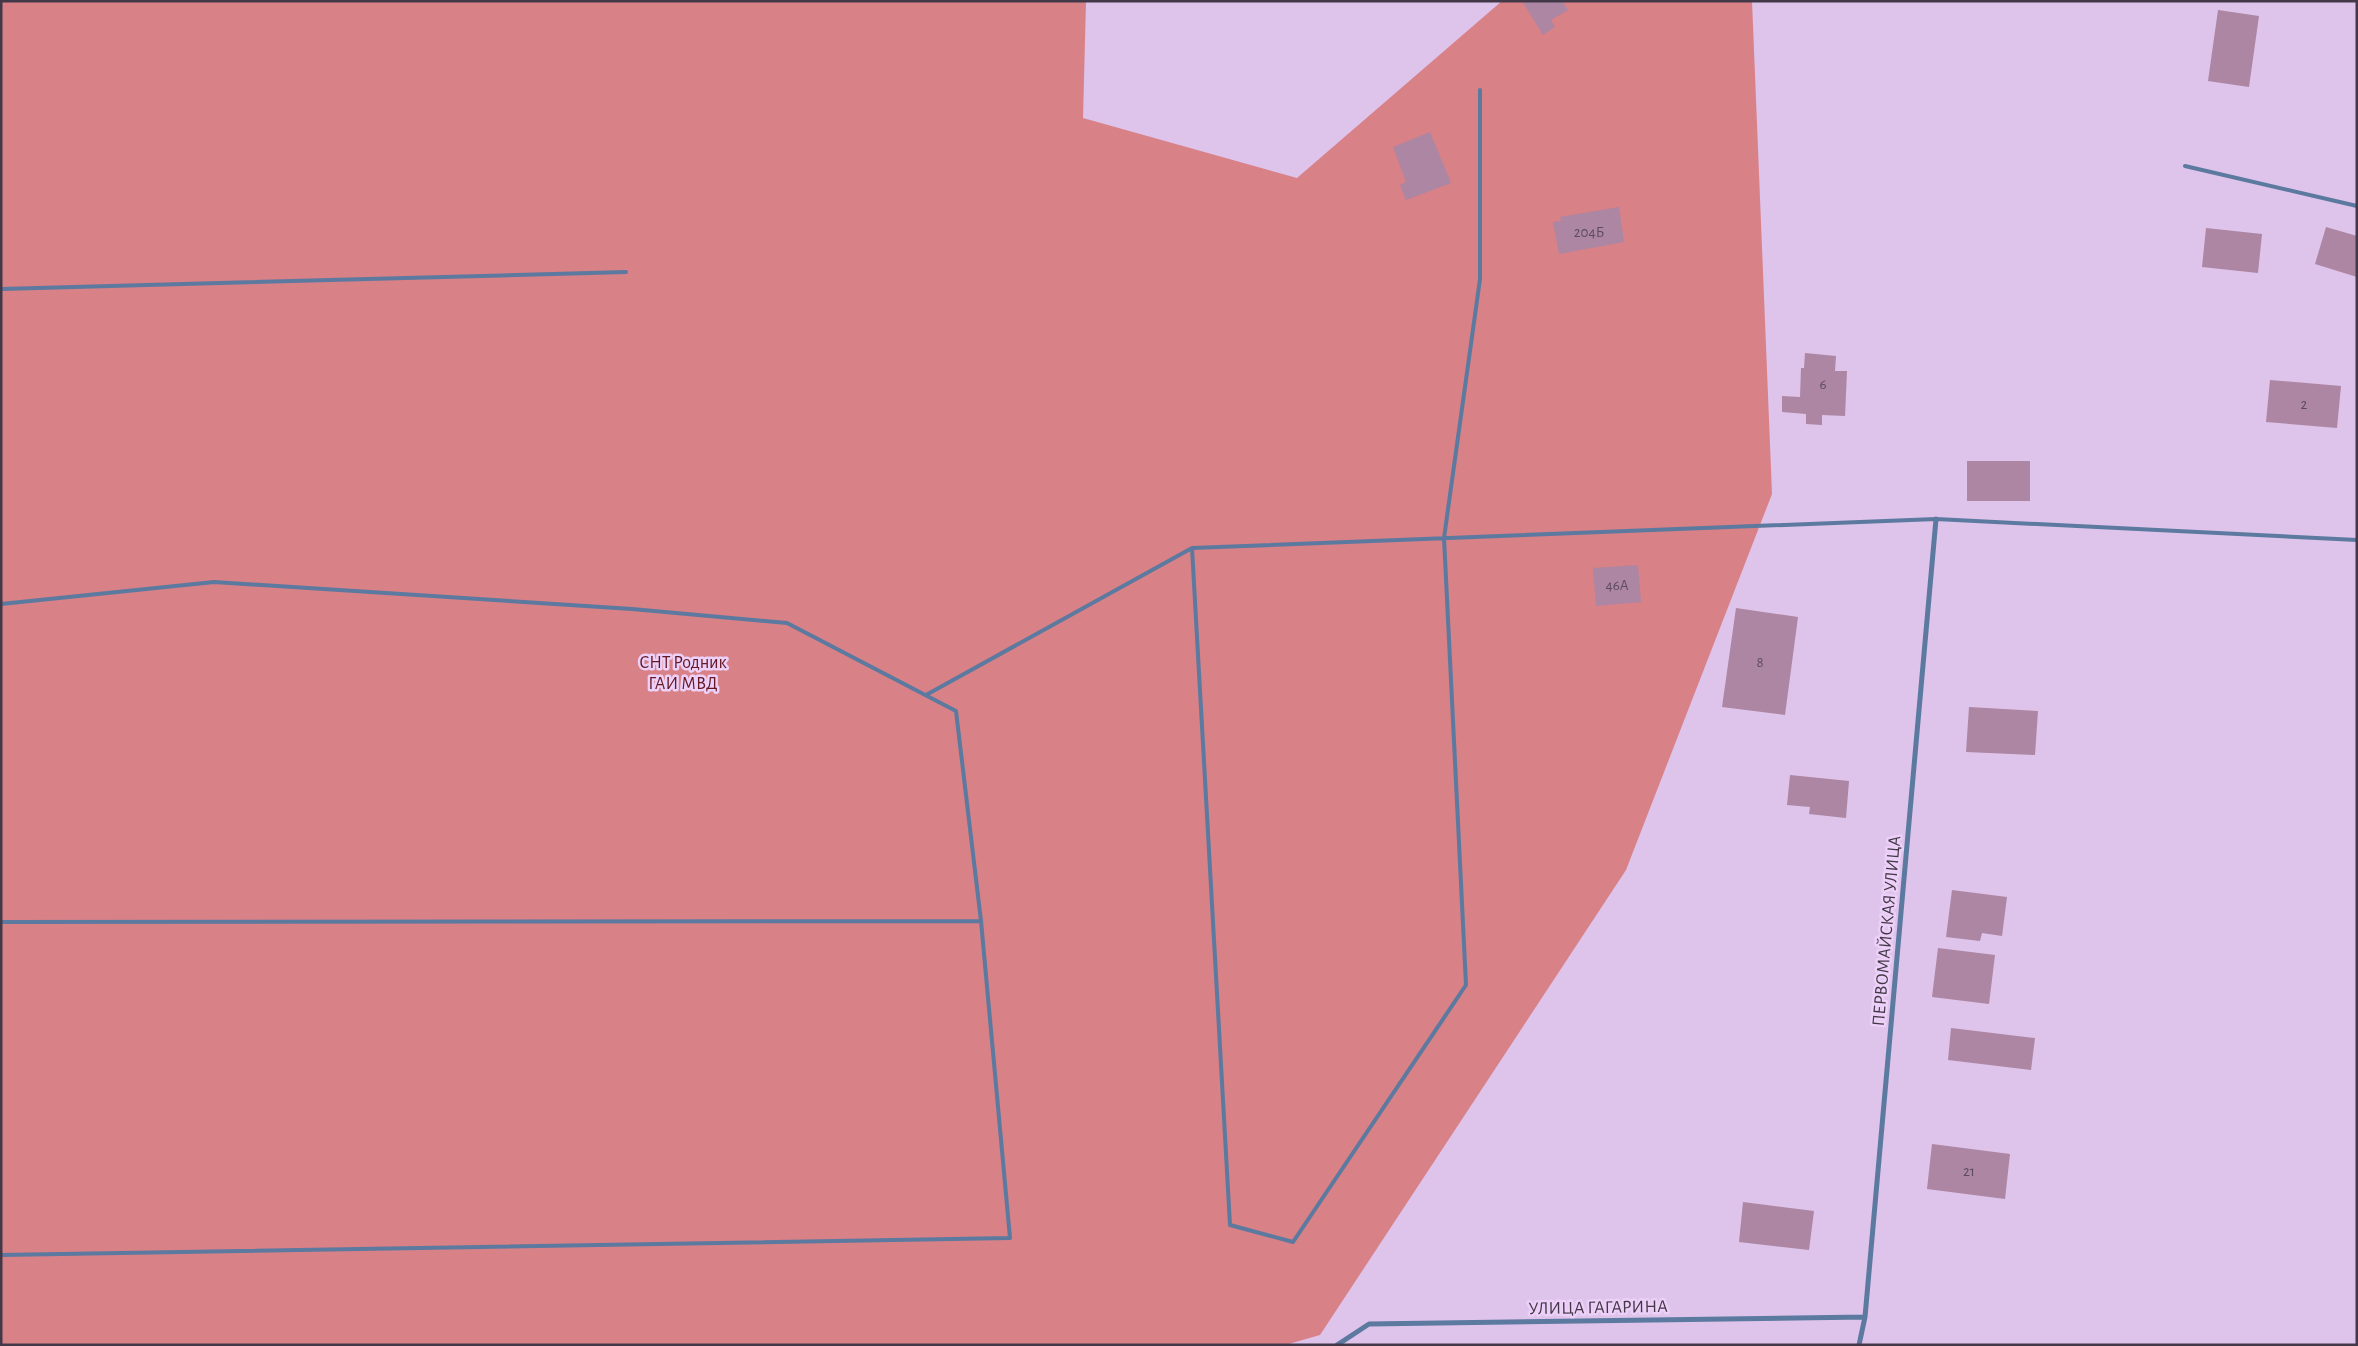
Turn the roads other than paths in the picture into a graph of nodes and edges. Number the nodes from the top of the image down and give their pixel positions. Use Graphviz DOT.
graph roads {
  1 [pos="1480,90"];
  2 [pos="2185,166"];
  3 [pos="2357,206"];
  4 [pos="626,272"];
  5 [pos="1,289"];
  6 [pos="1936,519"];
  7 [pos="1444,538"];
  8 [pos="2357,540"];
  9 [pos="1192,548"];
  10 [pos="1,604"];
  11 [pos="926,695"];
  12 [pos="981,921"];
  13 [pos="1,922"];
  14 [pos="1,1256"];
  15 [pos="1865,1317"];
  16 [pos="1337,1345"];
  17 [pos="1859,1345"];
  1 -- 7 [label="lane"];
  2 -- 3 [label="lane"];
  4 -- 5 [label="lane"];
  6 -- 7 [label="lane"];
  6 -- 8 [label="lane"];
  6 -- 15 [label="street, ПЕРВОМАЙСКАЯ УЛИЦА"];
  7 -- 9 [label="lane"];
  7 -- 9 [label="lane"];
  9 -- 11 [label="lane"];
  10 -- 11 [label="lane"];
  11 -- 12 [label="lane"];
  12 -- 13 [label="lane"];
  12 -- 14 [label="lane"];
  15 -- 16 [label="street, УЛИЦА ГАГАРИНА"];
  15 -- 17 [label="street, ПЕРВОМАЙСКАЯ УЛИЦА"];
}
